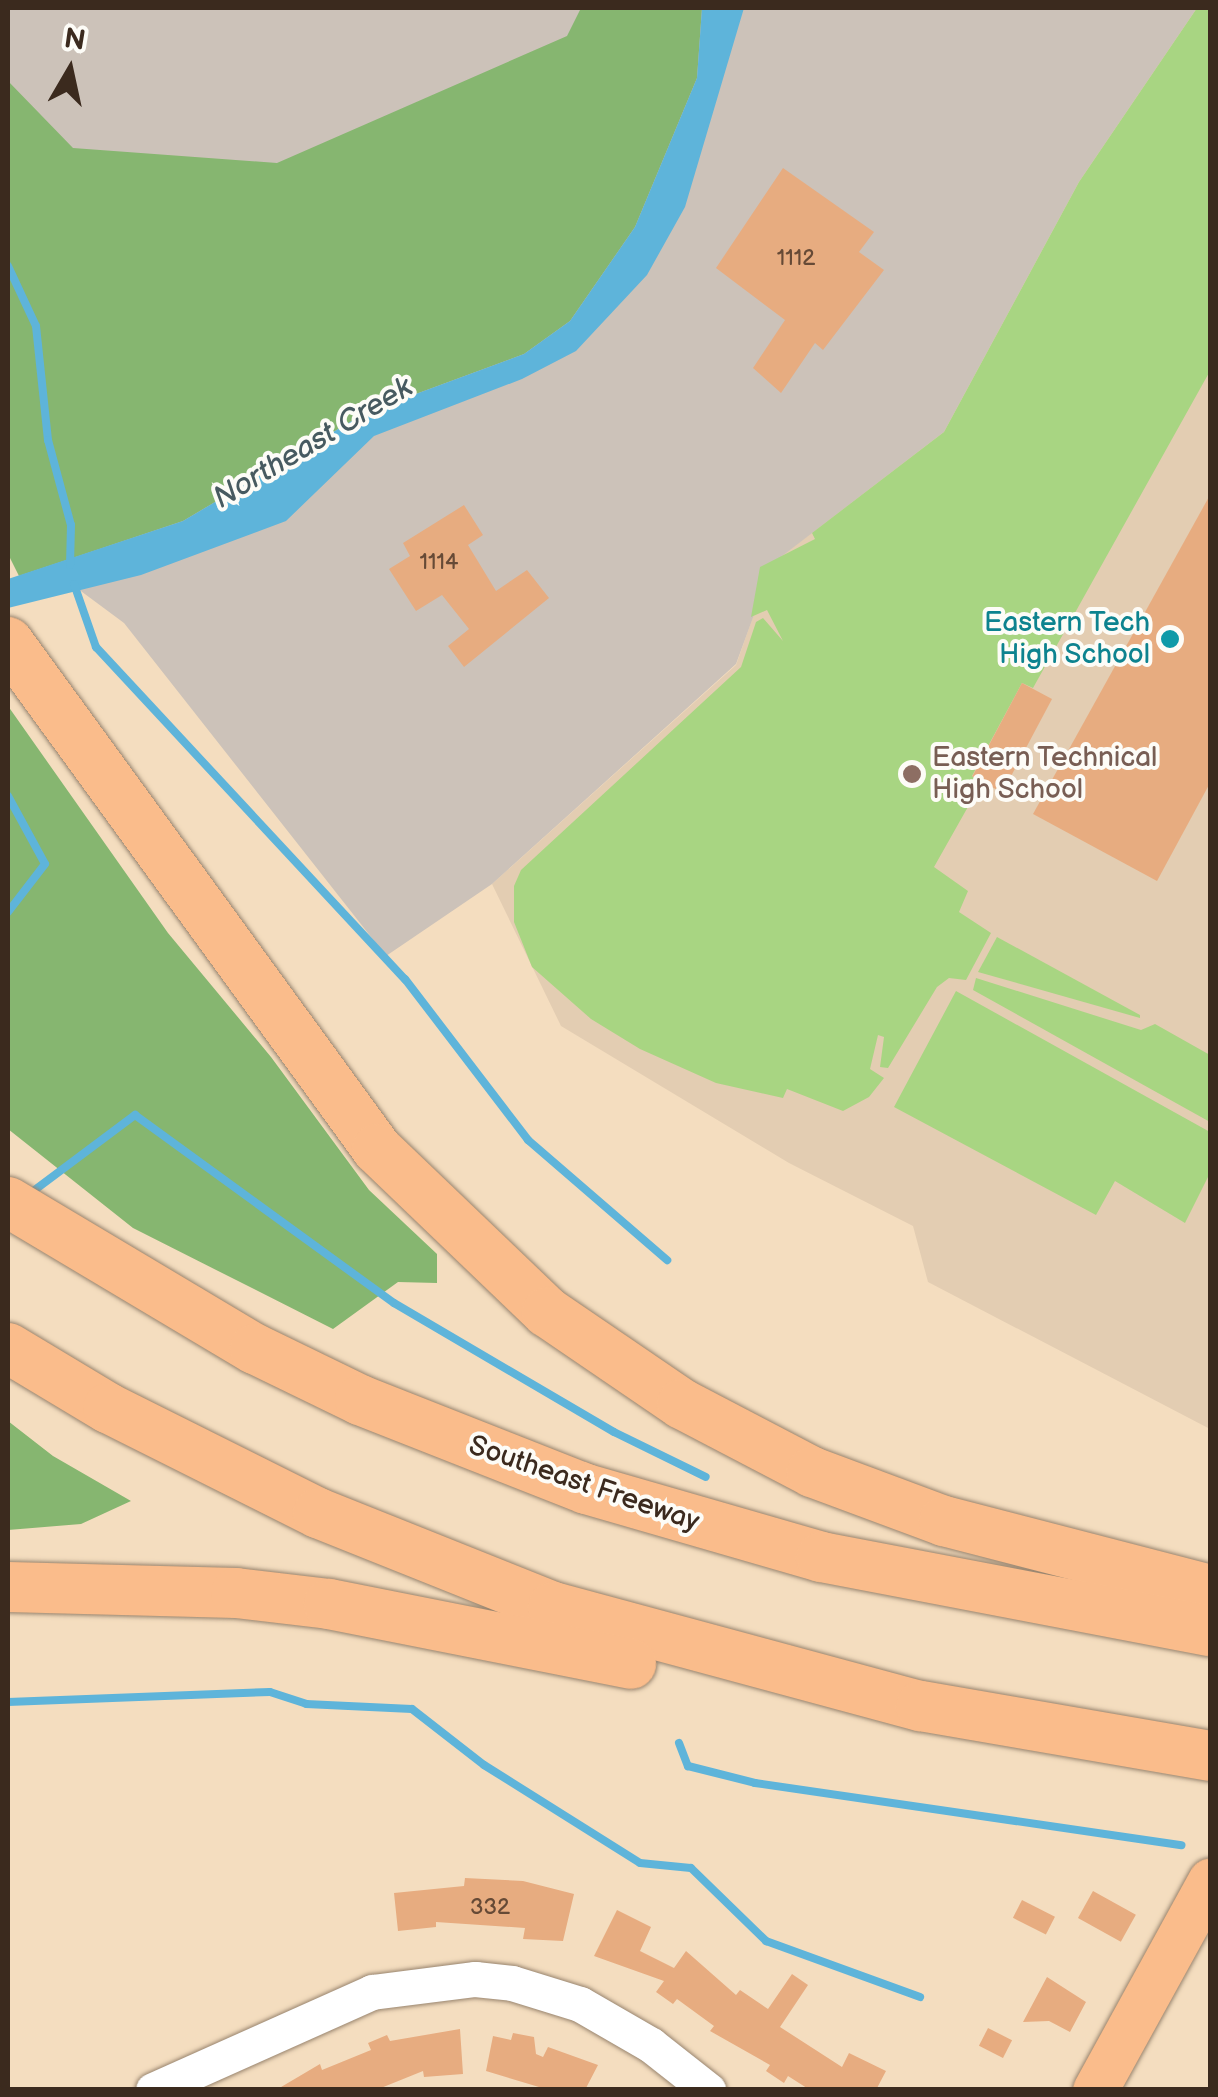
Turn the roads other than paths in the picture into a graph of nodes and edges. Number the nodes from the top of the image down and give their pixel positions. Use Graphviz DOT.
graph roads {
  1 [pos="20,660"];
  2 [pos="8,1202"];
  3 [pos="8,1348"];
  4 [pos="8,1587"];
  5 [pos="1210,1590"];
  6 [pos="1210,1632"];
  7 [pos="1210,1756"];
  8 [pos="1210,1766"];
  9 [pos="1210,1881"];
  10 [pos="153,2090"];
  11 [pos="708,2090"];
  12 [pos="1095,2090"];
  1 -- 5 [label="highway"];
  2 -- 6 [label="highway, Southeast Freeway"];
  3 -- 7 [label="highway"];
  4 -- 8 [label="highway"];
  9 -- 12 [label="main road"];
  10 -- 11 [label="street"];
}
